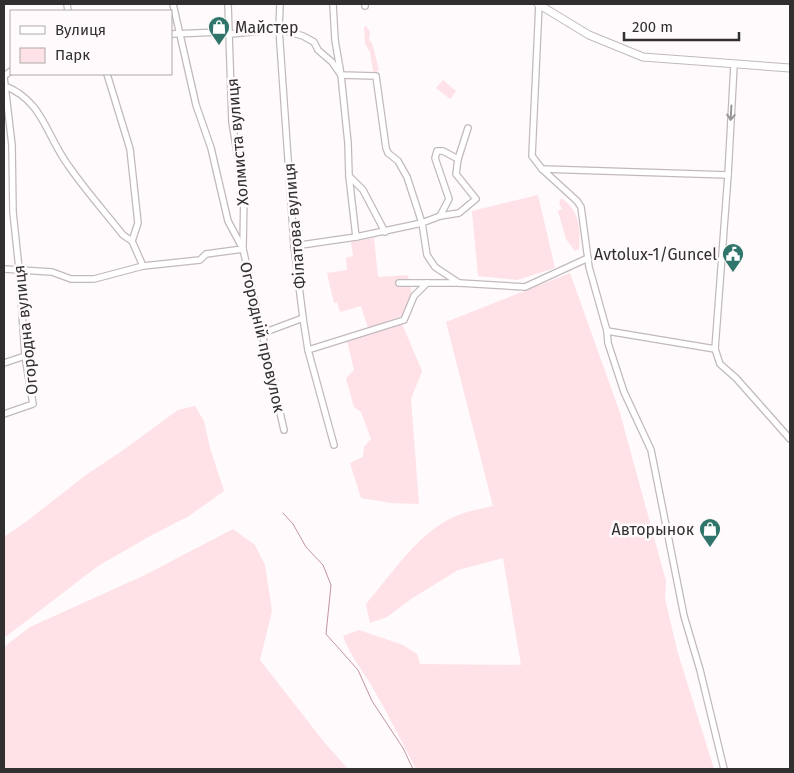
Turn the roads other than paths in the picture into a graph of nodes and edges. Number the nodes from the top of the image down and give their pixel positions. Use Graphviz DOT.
graph roads {
  1 [pos="173,4"];
  2 [pos="228,4"];
  3 [pos="280,4"];
  4 [pos="333,4"];
  5 [pos="538,4"];
  6 [pos="279,29"];
  7 [pos="180,33"];
  8 [pos="228,33"];
  9 [pos="172,34"];
  10 [pos="734,65"];
  11 [pos="790,68"];
  12 [pos="107,75"];
  13 [pos="341,75"];
  14 [pos="4,77"];
  15 [pos="5,86"];
  16 [pos="468,128"];
  17 [pos="458,159"];
  18 [pos="542,169"];
  19 [pos="728,175"];
  20 [pos="349,176"];
  21 [pos="440,216"];
  22 [pos="422,223"];
  23 [pos="385,232"];
  24 [pos="356,237"];
  25 [pos="132,241"];
  26 [pos="294,246"];
  27 [pos="243,249"];
  28 [pos="588,258"];
  29 [pos="143,266"];
  30 [pos="19,269"];
  31 [pos="4,270"];
  32 [pos="399,283"];
  33 [pos="428,283"];
  34 [pos="459,283"];
  35 [pos="303,318"];
  36 [pos="606,331"];
  37 [pos="263,333"];
  38 [pos="715,348"];
  39 [pos="308,350"];
  40 [pos="25,356"];
  41 [pos="4,363"];
  42 [pos="4,414"];
  43 [pos="284,430"];
  44 [pos="790,439"];
  45 [pos="334,445"];
  46 [pos="724,769"];
  1 -- 7 [label="street"];
  2 -- 8 [label="street, Холмиста вулиця"];
  3 -- 6 [label="street, Філатова вулиця"];
  4 -- 13 [label="street"];
  5 -- 10 [label="main road"];
  5 -- 18 [label="street"];
  6 -- 8 [label="street"];
  6 -- 13 [label="street"];
  6 -- 26 [label="street, Філатова вулиця"];
  7 -- 8 [label="street"];
  7 -- 9 [label="street"];
  7 -- 27 [label="street"];
  8 -- 27 [label="street, Холмиста вулиця"];
  10 -- 11 [label="main road"];
  10 -- 19 [label="street, one-way"];
  12 -- 25 [label="street"];
  13 -- 20 [label="street"];
  13 -- 22 [label="street"];
  14 -- 15 [label="street, Огородна вулиця"];
  15 -- 25 [label="street"];
  15 -- 30 [label="street, Огородна вулиця"];
  16 -- 17 [label="street"];
  17 -- 21 [label="street"];
  17 -- 21 [label="street"];
  18 -- 19 [label="street"];
  18 -- 28 [label="street"];
  19 -- 38 [label="street"];
  20 -- 23 [label="street"];
  20 -- 24 [label="street"];
  21 -- 22 [label="street"];
  22 -- 23 [label="street"];
  22 -- 34 [label="street"];
  23 -- 24 [label="street"];
  24 -- 26 [label="street"];
  25 -- 29 [label="street"];
  26 -- 35 [label="street, Філатова вулиця"];
  27 -- 29 [label="street, Огородній провулок"];
  27 -- 37 [label="street, Огородній провулок"];
  28 -- 34 [label="street"];
  28 -- 36 [label="street"];
  29 -- 30 [label="street, Огородній провулок"];
  30 -- 31 [label="street, Огородній провулок"];
  30 -- 40 [label="street, Огородна вулиця"];
  32 -- 33 [label="street"];
  33 -- 34 [label="street"];
  33 -- 39 [label="street"];
  35 -- 37 [label="street"];
  35 -- 39 [label="street, Філатова вулиця"];
  36 -- 38 [label="street"];
  36 -- 46 [label="street"];
  37 -- 43 [label="street, Огородній провулок"];
  38 -- 44 [label="street"];
  39 -- 45 [label="street, Філатова вулиця"];
  40 -- 41 [label="street"];
  40 -- 42 [label="street, Огородна вулиця"];
}
